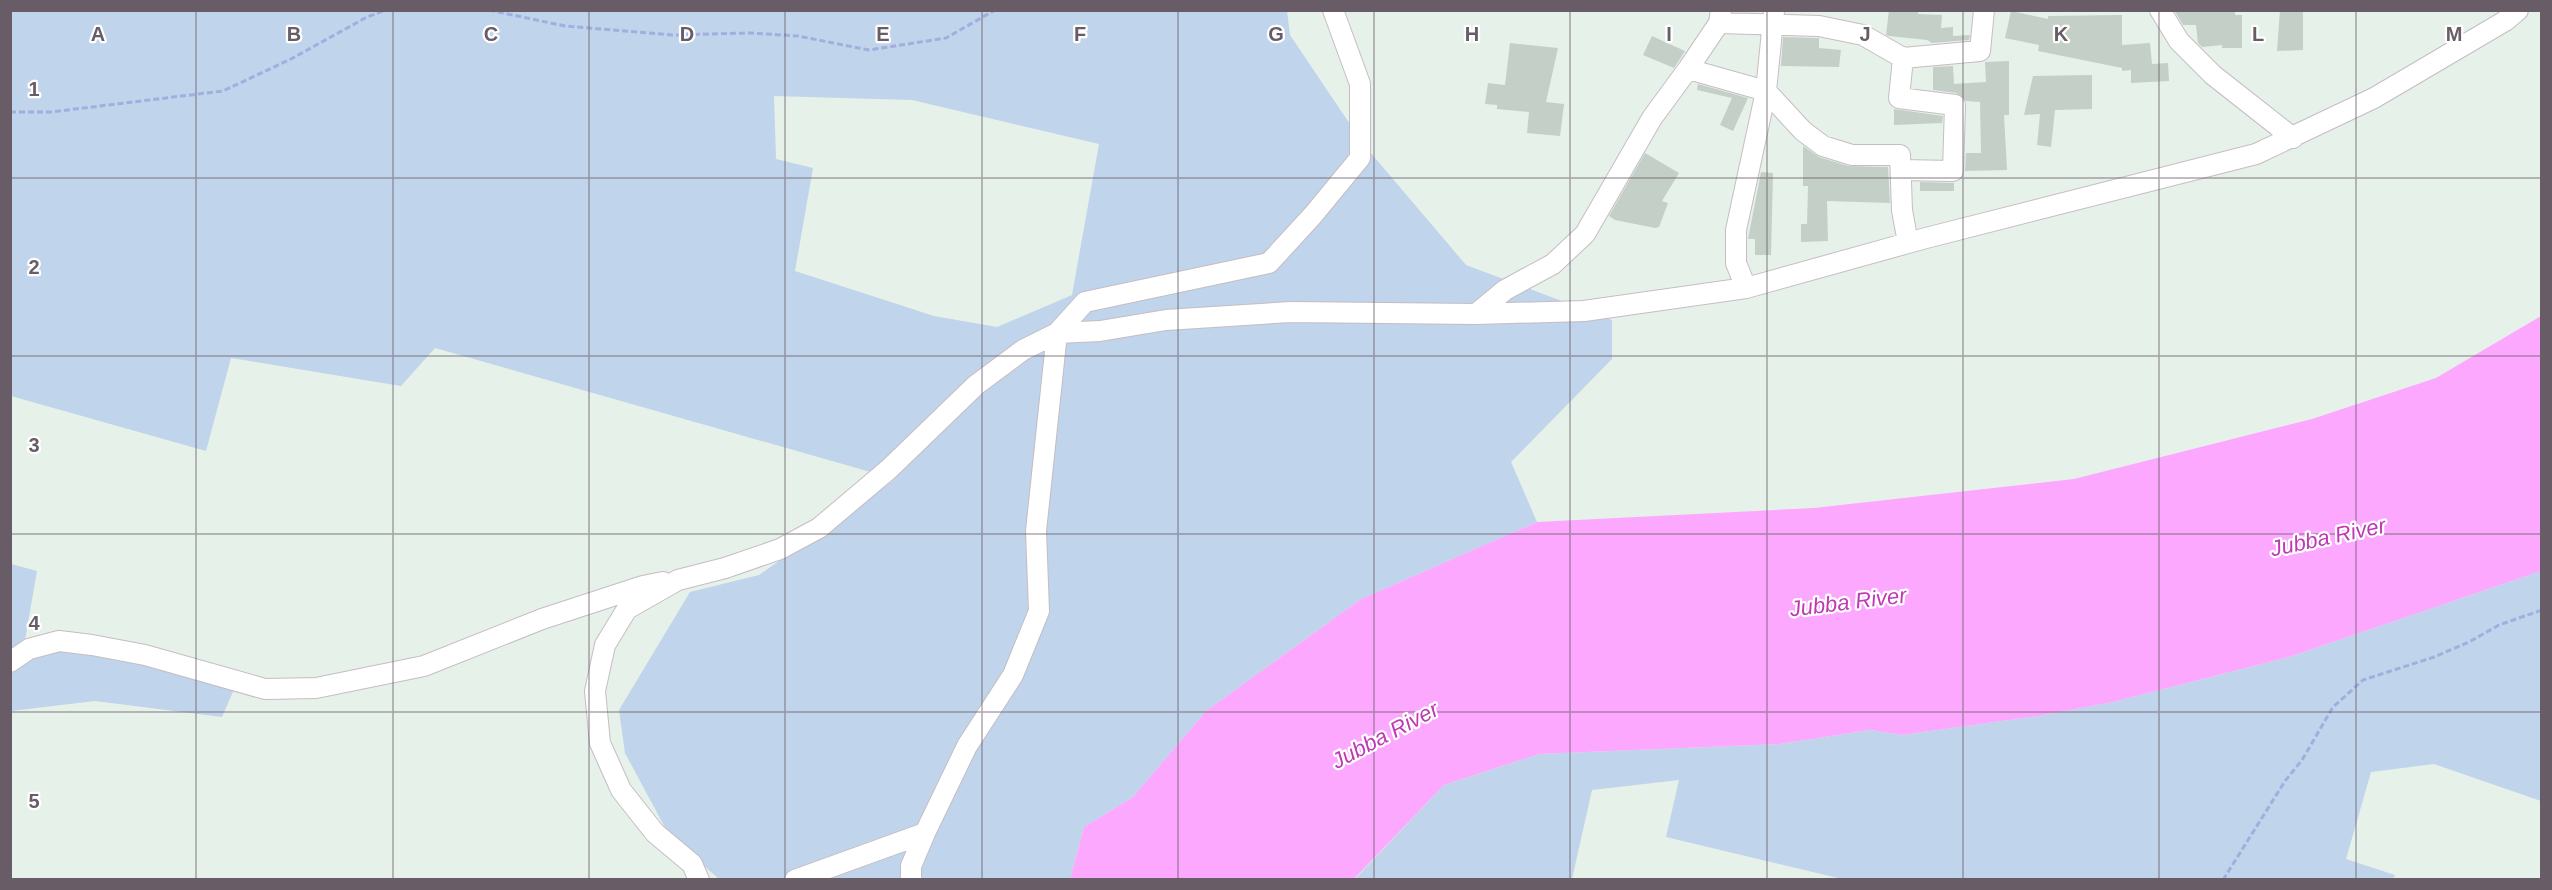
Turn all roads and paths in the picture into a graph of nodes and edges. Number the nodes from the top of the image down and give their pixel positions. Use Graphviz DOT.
graph roads {
  1 [pos="386,10"];
  2 [pos="489,10"];
  3 [pos="995,10"];
  4 [pos="1333,10"];
  5 [pos="1984,10"];
  6 [pos="2160,10"];
  7 [pos="2518,10"];
  8 [pos="1720,16"];
  9 [pos="1773,17"];
  10 [pos="1903,58"];
  11 [pos="1689,69"];
  12 [pos="1766,92"];
  13 [pos="10,112"];
  14 [pos="2293,138"];
  15 [pos="1901,170"];
  16 [pos="1908,243"];
  17 [pos="1746,288"];
  18 [pos="1476,314"];
  19 [pos="1057,333"];
  20 [pos="678,580"];
  21 [pos="2541,610"];
  22 [pos="10,662"];
  23 [pos="925,833"];
  24 [pos="699,879"];
  25 [pos="795,879"];
  26 [pos="912,879"];
  27 [pos="2223,879"];
  1 -- 13 [label="path"];
  2 -- 3 [label="path"];
  4 -- 19 [label="street"];
  5 -- 10 [label="street"];
  6 -- 14 [label="street"];
  7 -- 14 [label="street"];
  8 -- 9 [label="street"];
  8 -- 11 [label="street"];
  9 -- 10 [label="street"];
  9 -- 12 [label="street"];
  10 -- 15 [label="street"];
  11 -- 12 [label="street"];
  11 -- 18 [label="street"];
  12 -- 15 [label="street"];
  12 -- 17 [label="street"];
  14 -- 16 [label="street"];
  15 -- 16 [label="street"];
  16 -- 17 [label="street"];
  17 -- 18 [label="street"];
  18 -- 19 [label="street"];
  19 -- 20 [label="street"];
  19 -- 23 [label="street"];
  20 -- 22 [label="street"];
  20 -- 24 [label="street"];
  21 -- 27 [label="path"];
  23 -- 25 [label="street"];
  23 -- 26 [label="street"];
}
